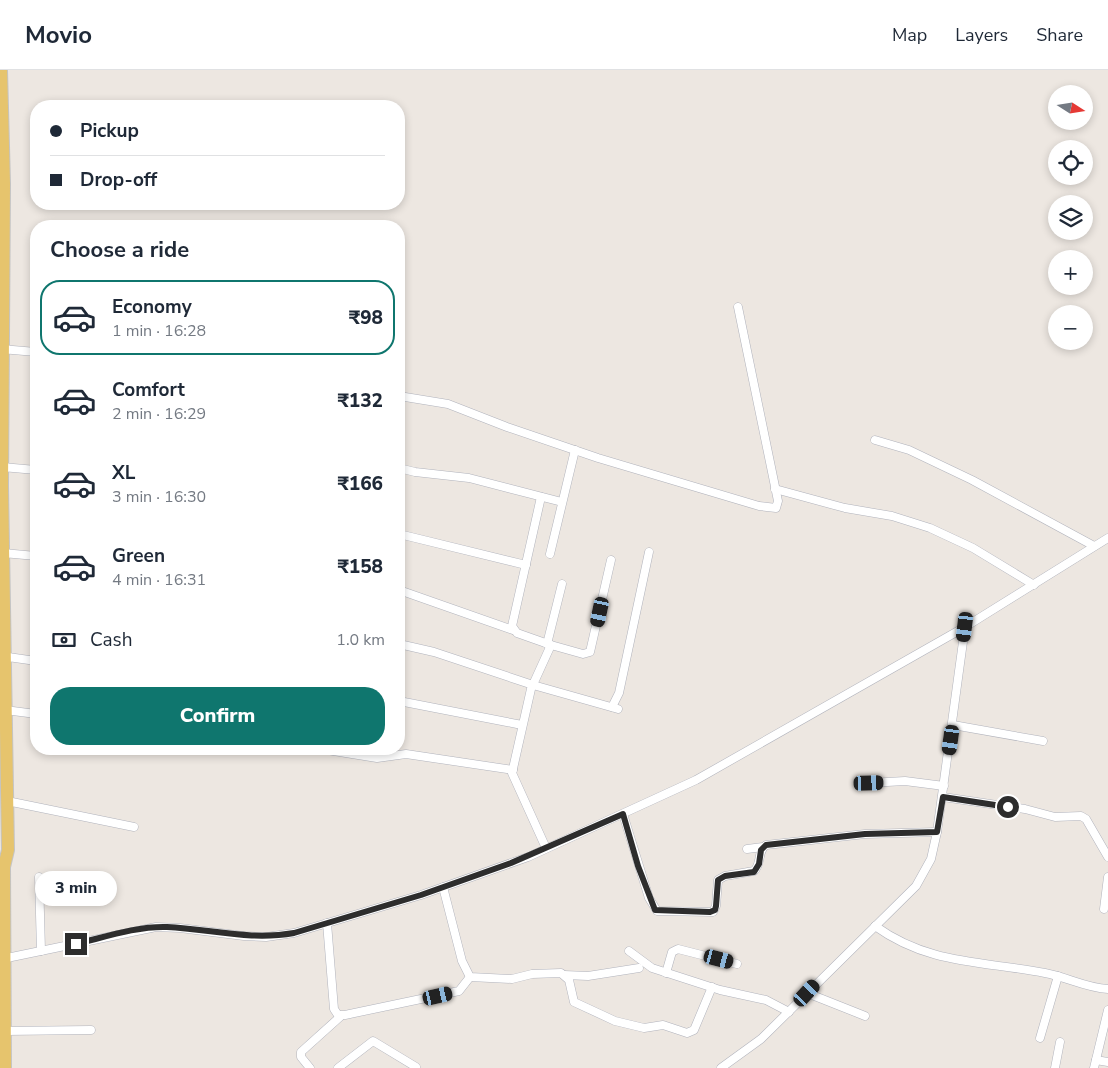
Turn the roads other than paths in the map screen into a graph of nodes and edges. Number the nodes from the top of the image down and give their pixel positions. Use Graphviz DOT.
graph roads {
  1 [pos="2,70"];
  2 [pos="738,308"];
  3 [pos="1,324"];
  4 [pos="1,349"];
  5 [pos="30,351"];
  6 [pos="405,397"];
  7 [pos="875,440"];
  8 [pos="575,450"];
  9 [pos="2,466"];
  10 [pos="30,469"];
  11 [pos="405,470"];
  12 [pos="1,486"];
  13 [pos="775,489"];
  14 [pos="541,497"];
  15 [pos="562,502"];
  16 [pos="405,535"];
  17 [pos="1108,538"];
  18 [pos="1094,546"];
  19 [pos="649,552"];
  20 [pos="3,553"];
  21 [pos="550,554"];
  22 [pos="30,555"];
  23 [pos="611,560"];
  24 [pos="526,565"];
  25 [pos="562,584"];
  26 [pos="1034,585"];
  27 [pos="405,592"];
  28 [pos="965,627"];
  29 [pos="514,630"];
  30 [pos="405,645"];
  31 [pos="549,645"];
  32 [pos="2,656"];
  33 [pos="30,660"];
  34 [pos="533,684"];
  35 [pos="405,702"];
  36 [pos="6,710"];
  37 [pos="30,713"];
  38 [pos="522,725"];
  39 [pos="953,725"];
  40 [pos="1043,741"];
  41 [pos="405,754"];
  42 [pos="358,755"];
  43 [pos="399,755"];
  44 [pos="512,770"];
  45 [pos="869,783"];
  46 [pos="944,786"];
  47 [pos="943,797"];
  48 [pos="7,801"];
  49 [pos="623,814"];
  50 [pos="134,826"];
  51 [pos="937,832"];
  52 [pos="763,847"];
  53 [pos="546,848"];
  54 [pos="746,848"];
  55 [pos="1108,857"];
  56 [pos="2,862"];
  57 [pos="1108,877"];
  58 [pos="39,878"];
  59 [pos="443,887"];
  60 [pos="1104,909"];
  61 [pos="327,923"];
  62 [pos="875,926"];
  63 [pos="41,951"];
  64 [pos="629,951"];
  65 [pos="2,959"];
  66 [pos="737,964"];
  67 [pos="639,968"];
  68 [pos="666,973"];
  69 [pos="564,975"];
  70 [pos="1058,976"];
  71 [pos="470,977"];
  72 [pos="712,987"];
  73 [pos="1108,988"];
  74 [pos="807,993"];
  75 [pos="1108,1010"];
  76 [pos="789,1012"];
  77 [pos="342,1016"];
  78 [pos="865,1016"];
  79 [pos="91,1030"];
  80 [pos="4,1031"];
  81 [pos="1040,1038"];
  82 [pos="1060,1042"];
  83 [pos="2,1049"];
  84 [pos="1108,1062"];
  85 [pos="1095,1064"];
  86 [pos="416,1067"];
  87 [pos="4,1068"];
  88 [pos="310,1068"];
  89 [pos="338,1068"];
  90 [pos="721,1068"];
  91 [pos="1054,1068"];
  1 -- 3 [label="main road"];
  2 -- 13 [label="street"];
  3 -- 4 [label="main road"];
  4 -- 5 [label="street"];
  4 -- 9 [label="main road"];
  6 -- 8 [label="street"];
  7 -- 18 [label="street"];
  8 -- 13 [label="street"];
  8 -- 15 [label="street"];
  9 -- 10 [label="street"];
  9 -- 12 [label="main road"];
  11 -- 14 [label="street"];
  12 -- 20 [label="main road"];
  13 -- 26 [label="street"];
  14 -- 15 [label="street"];
  14 -- 24 [label="street"];
  15 -- 21 [label="street"];
  16 -- 24 [label="street"];
  17 -- 18 [label="street"];
  18 -- 26 [label="street"];
  19 -- 34 [label="street"];
  20 -- 22 [label="street"];
  20 -- 32 [label="main road"];
  23 -- 31 [label="street"];
  24 -- 29 [label="street"];
  25 -- 31 [label="street"];
  26 -- 28 [label="street"];
  27 -- 29 [label="street"];
  28 -- 39 [label="street"];
  28 -- 49 [label="street"];
  29 -- 31 [label="street"];
  30 -- 34 [label="street"];
  31 -- 34 [label="street"];
  32 -- 33 [label="street"];
  32 -- 36 [label="main road"];
  34 -- 38 [label="street"];
  35 -- 38 [label="street"];
  36 -- 37 [label="street"];
  36 -- 48 [label="main road"];
  38 -- 44 [label="street"];
  39 -- 40 [label="street"];
  39 -- 46 [label="street"];
  41 -- 44 [label="street"];
  42 -- 43 [label="street"];
  44 -- 53 [label="street"];
  45 -- 46 [label="street"];
  46 -- 47 [label="street"];
  47 -- 51 [label="street"];
  47 -- 55 [label="street"];
  48 -- 50 [label="street"];
  48 -- 56 [label="main road"];
  49 -- 52 [label="street"];
  49 -- 53 [label="street"];
  51 -- 52 [label="street"];
  51 -- 62 [label="street"];
  52 -- 54 [label="street"];
  53 -- 59 [label="street"];
  56 -- 65 [label="main road"];
  57 -- 60 [label="street"];
  58 -- 63 [label="street"];
  59 -- 61 [label="street"];
  59 -- 71 [label="street"];
  61 -- 63 [label="street"];
  61 -- 77 [label="street"];
  62 -- 70 [label="street"];
  62 -- 74 [label="street"];
  63 -- 65 [label="street"];
  64 -- 68 [label="street"];
  65 -- 80 [label="main road"];
  66 -- 68 [label="street"];
  67 -- 69 [label="street"];
  68 -- 72 [label="street"];
  69 -- 71 [label="street"];
  69 -- 72 [label="street"];
  70 -- 73 [label="street"];
  70 -- 81 [label="street"];
  71 -- 77 [label="street"];
  72 -- 76 [label="street"];
  74 -- 76 [label="street"];
  74 -- 78 [label="street"];
  75 -- 85 [label="street"];
  76 -- 90 [label="street"];
  77 -- 88 [label="street"];
  79 -- 80 [label="street"];
  80 -- 83 [label="main road"];
  82 -- 91 [label="street"];
  83 -- 87 [label="main road"];
  84 -- 85 [label="street"];
  86 -- 89 [label="street"];
}
